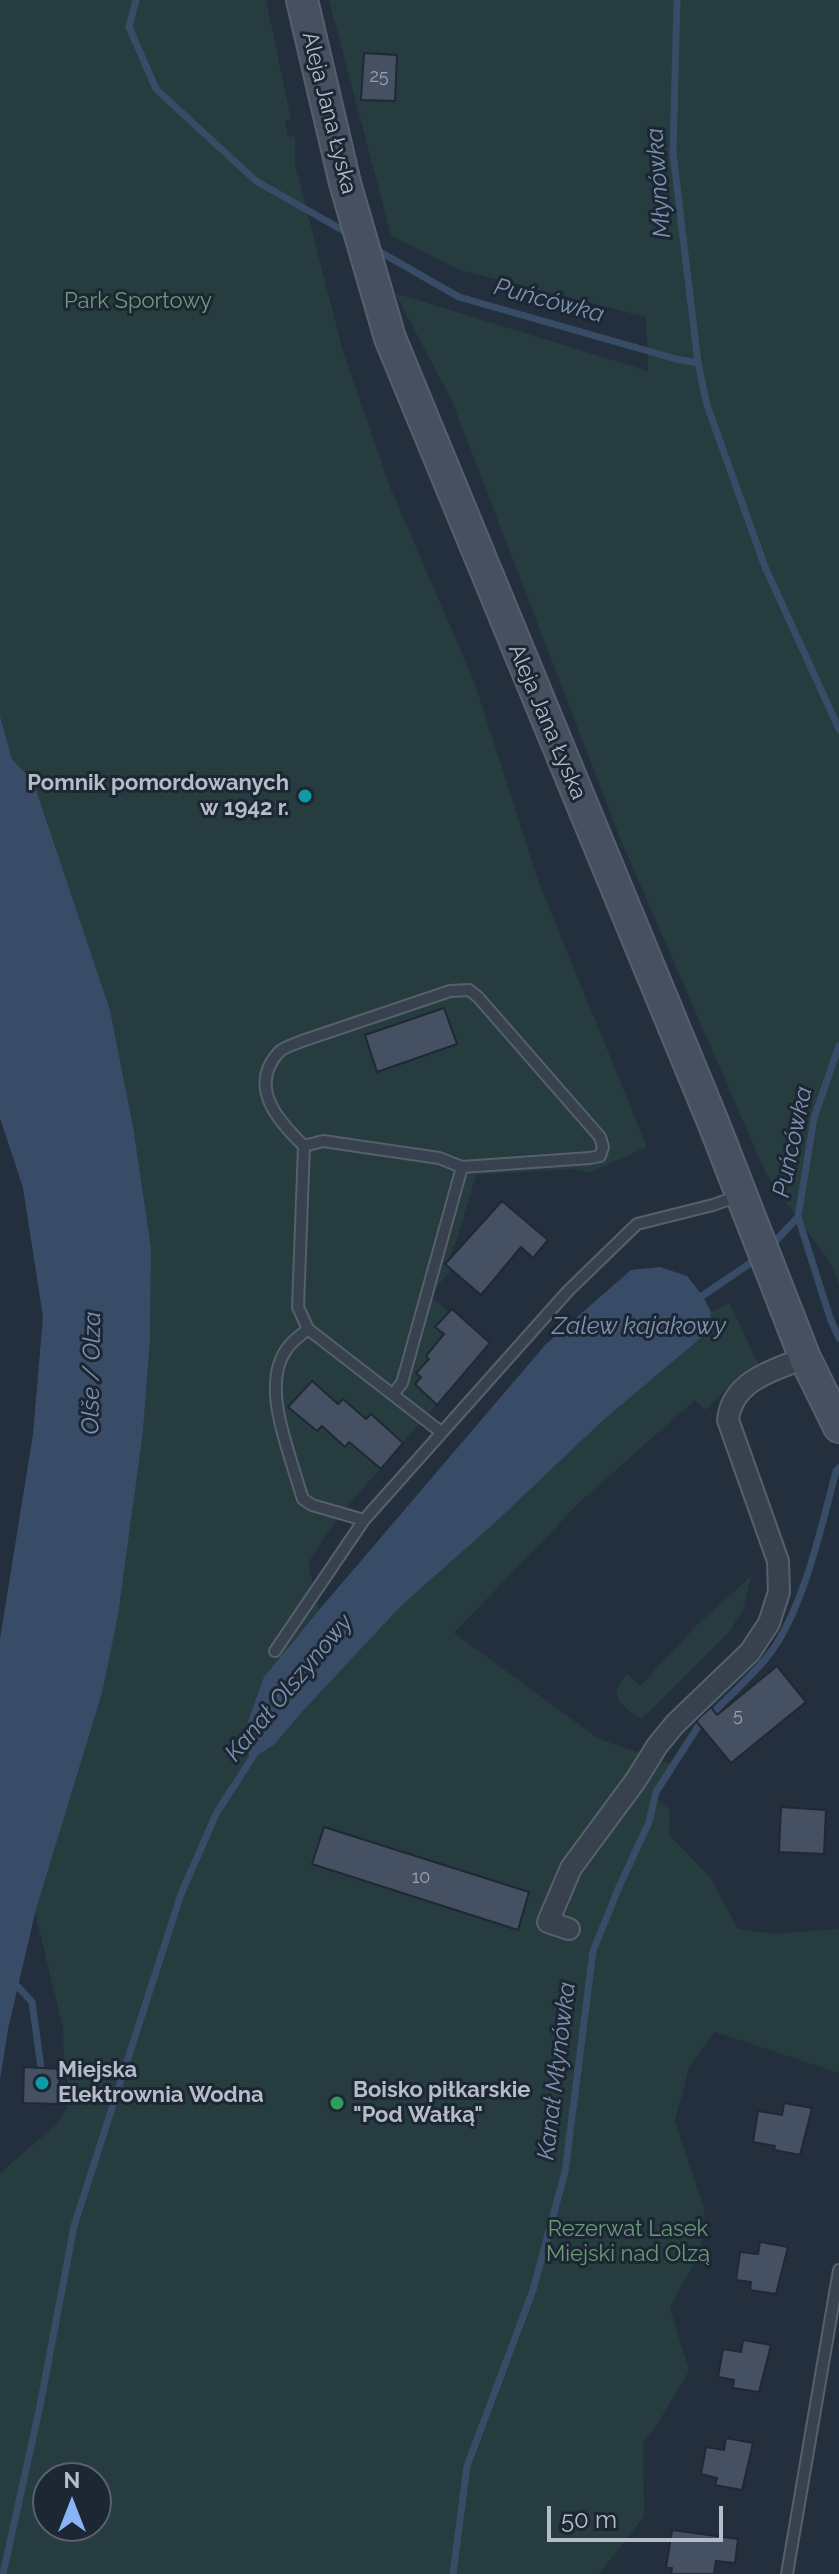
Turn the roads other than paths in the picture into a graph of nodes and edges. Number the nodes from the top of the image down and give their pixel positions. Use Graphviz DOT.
graph roads {
  1 [pos="302,0"];
  2 [pos="304,1146"];
  3 [pos="462,1167"];
  4 [pos="741,1195"];
  5 [pos="308,1329"];
  6 [pos="805,1358"];
  7 [pos="393,1394"];
  8 [pos="839,1427"];
  9 [pos="441,1432"];
  10 [pos="364,1520"];
  11 [pos="275,1651"];
  12 [pos="569,1929"];
  13 [pos="839,2270"];
  14 [pos="787,2574"];
  1 -- 4 [label="street, Aleja Jana Łyska"];
  2 -- 3 [label="lane"];
  2 -- 3 [label="lane"];
  2 -- 5 [label="lane"];
  3 -- 7 [label="lane"];
  4 -- 6 [label="street, Aleja Jana Łyska"];
  4 -- 9 [label="lane"];
  5 -- 7 [label="lane"];
  5 -- 10 [label="lane"];
  6 -- 8 [label="street, Aleja Jana Łyska"];
  6 -- 12 [label="street"];
  7 -- 9 [label="lane"];
  9 -- 10 [label="lane"];
  10 -- 11 [label="lane"];
  13 -- 14 [label="lane"];
}
